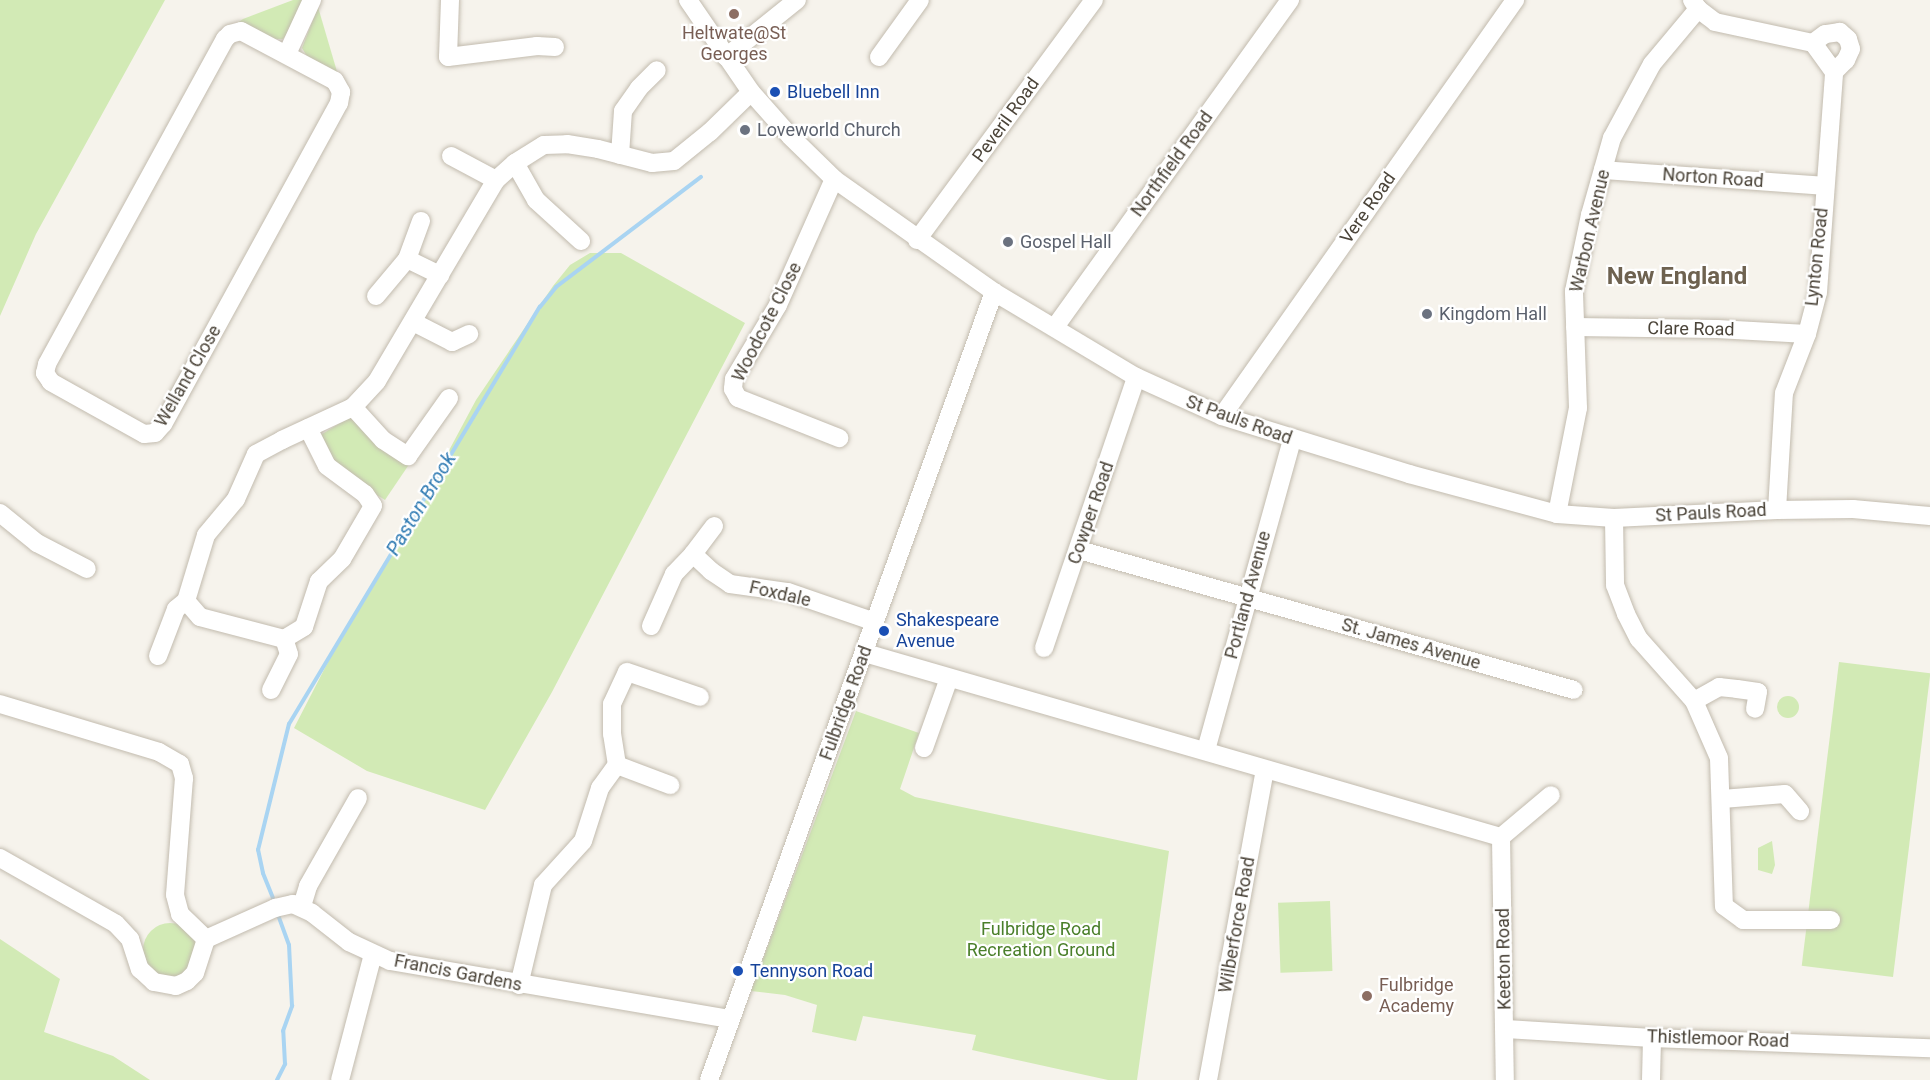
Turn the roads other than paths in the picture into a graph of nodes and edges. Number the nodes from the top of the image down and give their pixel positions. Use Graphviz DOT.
graph roads {
  1 [pos="312,0"];
  2 [pos="450,0"];
  3 [pos="688,0"];
  4 [pos="797,0"];
  5 [pos="1094,0"];
  6 [pos="1290,0"];
  7 [pos="1515,0"];
  8 [pos="917,2"];
  9 [pos="1695,5"];
  10 [pos="1813,44"];
  11 [pos="555,47"];
  12 [pos="287,54"];
  13 [pos="726,57"];
  14 [pos="879,57"];
  15 [pos="657,70"];
  16 [pos="1834,72"];
  17 [pos="752,92"];
  18 [pos="620,155"];
  19 [pos="451,156"];
  20 [pos="515,163"];
  21 [pos="1603,170"];
  22 [pos="834,179"];
  23 [pos="496,180"];
  24 [pos="1824,186"];
  25 [pos="421,221"];
  26 [pos="918,240"];
  27 [pos="581,241"];
  28 [pos="407,260"];
  29 [pos="440,275"];
  30 [pos="994,292"];
  31 [pos="376,296"];
  32 [pos="413,322"];
  33 [pos="1055,327"];
  34 [pos="1575,327"];
  35 [pos="469,334"];
  36 [pos="1807,334"];
  37 [pos="1136,377"];
  38 [pos="449,398"];
  39 [pos="353,407"];
  40 [pos="1222,416"];
  41 [pos="308,428"];
  42 [pos="839,438"];
  43 [pos="1292,439"];
  44 [pos="1777,510"];
  45 [pos="0,513"];
  46 [pos="1557,514"];
  47 [pos="1930,516"];
  48 [pos="1614,518"];
  49 [pos="714,526"];
  50 [pos="1079,549"];
  51 [pos="693,554"];
  52 [pos="87,569"];
  53 [pos="1247,597"];
  54 [pos="186,601"];
  55 [pos="875,622"];
  56 [pos="651,626"];
  57 [pos="284,639"];
  58 [pos="1044,648"];
  59 [pos="865,653"];
  60 [pos="158,656"];
  61 [pos="949,678"];
  62 [pos="271,690"];
  63 [pos="1574,690"];
  64 [pos="700,698"];
  65 [pos="1694,701"];
  66 [pos="0,704"];
  67 [pos="1755,710"];
  68 [pos="924,747"];
  69 [pos="1206,750"];
  70 [pos="617,765"];
  71 [pos="1265,770"];
  72 [pos="670,784"];
  73 [pos="1551,795"];
  74 [pos="358,798"];
  75 [pos="1722,799"];
  76 [pos="1800,812"];
  77 [pos="1501,837"];
  78 [pos="0,858"];
  79 [pos="302,906"];
  80 [pos="1831,920"];
  81 [pos="206,939"];
  82 [pos="373,954"];
  83 [pos="519,984"];
  84 [pos="730,1019"];
  85 [pos="1514,1030"];
  86 [pos="1652,1038"];
  87 [pos="1930,1048"];
  88 [pos="340,1080"];
  89 [pos="711,1080"];
  90 [pos="1208,1080"];
  91 [pos="1505,1080"];
  92 [pos="1651,1080"];
  1 -- 12 [label="street"];
  2 -- 11 [label="street"];
  3 -- 13 [label="street, St Pauls Road"];
  4 -- 13 [label="street"];
  5 -- 26 [label="street, Peveril Road"];
  6 -- 33 [label="street, Northfield Road"];
  7 -- 40 [label="street, Vere Road"];
  8 -- 14 [label="street"];
  9 -- 10 [label="street"];
  9 -- 21 [label="street, Warbon Avenue"];
  10 -- 16 [label="street"];
  10 -- 16 [label="street, Lynton Road"];
  12 -- 12 [label="street, Welland Close"];
  13 -- 17 [label="street, St Pauls Road"];
  15 -- 18 [label="street"];
  16 -- 24 [label="street, Lynton Road"];
  17 -- 18 [label="street"];
  17 -- 22 [label="street, St Pauls Road"];
  18 -- 20 [label="street"];
  19 -- 23 [label="street"];
  20 -- 23 [label="street"];
  20 -- 27 [label="street"];
  21 -- 24 [label="street, Norton Road"];
  21 -- 34 [label="street, Warbon Avenue"];
  22 -- 26 [label="street, St Pauls Road"];
  22 -- 42 [label="street, Woodcote Close"];
  23 -- 29 [label="street"];
  24 -- 36 [label="street, Lynton Road"];
  25 -- 28 [label="street"];
  26 -- 30 [label="street, St Pauls Road"];
  28 -- 29 [label="street"];
  28 -- 31 [label="street"];
  29 -- 32 [label="street"];
  30 -- 33 [label="street, St Pauls Road"];
  30 -- 55 [label="street, Fulbridge Road"];
  32 -- 35 [label="street"];
  32 -- 39 [label="street"];
  33 -- 37 [label="street, St Pauls Road"];
  34 -- 36 [label="street, Clare Road"];
  34 -- 46 [label="street, Warbon Avenue"];
  36 -- 44 [label="street, Lynton Road"];
  37 -- 40 [label="street, St Pauls Road"];
  37 -- 50 [label="street, Cowper Road"];
  38 -- 39 [label="street"];
  39 -- 41 [label="street"];
  40 -- 43 [label="street, St Pauls Road"];
  41 -- 54 [label="street"];
  41 -- 57 [label="street"];
  43 -- 46 [label="street, St Pauls Road"];
  43 -- 53 [label="street, Portland Avenue"];
  44 -- 47 [label="street, St Pauls Road"];
  44 -- 48 [label="street, St Pauls Road"];
  45 -- 52 [label="street"];
  46 -- 48 [label="street, St Pauls Road"];
  48 -- 65 [label="street"];
  49 -- 51 [label="street"];
  50 -- 53 [label="street, St. James Avenue"];
  50 -- 58 [label="street, Cowper Road"];
  51 -- 55 [label="street, Foxdale"];
  51 -- 56 [label="street"];
  53 -- 63 [label="street, St. James Avenue"];
  53 -- 69 [label="street, Portland Avenue"];
  54 -- 57 [label="street"];
  54 -- 60 [label="street"];
  55 -- 59 [label="street, Fulbridge Road"];
  57 -- 62 [label="street"];
  59 -- 61 [label="street"];
  59 -- 84 [label="street, Fulbridge Road"];
  61 -- 68 [label="street"];
  61 -- 69 [label="street"];
  64 -- 70 [label="street"];
  65 -- 67 [label="street"];
  65 -- 75 [label="street"];
  66 -- 81 [label="street"];
  69 -- 71 [label="street"];
  70 -- 72 [label="street"];
  70 -- 83 [label="street"];
  71 -- 77 [label="street"];
  71 -- 90 [label="street, Wilberforce Road"];
  73 -- 77 [label="street"];
  74 -- 79 [label="street"];
  75 -- 76 [label="street"];
  75 -- 80 [label="street"];
  77 -- 85 [label="street, Keeton Road"];
  78 -- 81 [label="street"];
  79 -- 81 [label="street"];
  79 -- 82 [label="street, Francis Gardens"];
  82 -- 83 [label="street, Francis Gardens"];
  82 -- 88 [label="street"];
  83 -- 84 [label="street, Francis Gardens"];
  84 -- 89 [label="street, Fulbridge Road"];
  85 -- 86 [label="street, Thistlemoor Road"];
  85 -- 91 [label="street, Keeton Road"];
  86 -- 87 [label="street, Thistlemoor Road"];
  86 -- 92 [label="street"];
}
